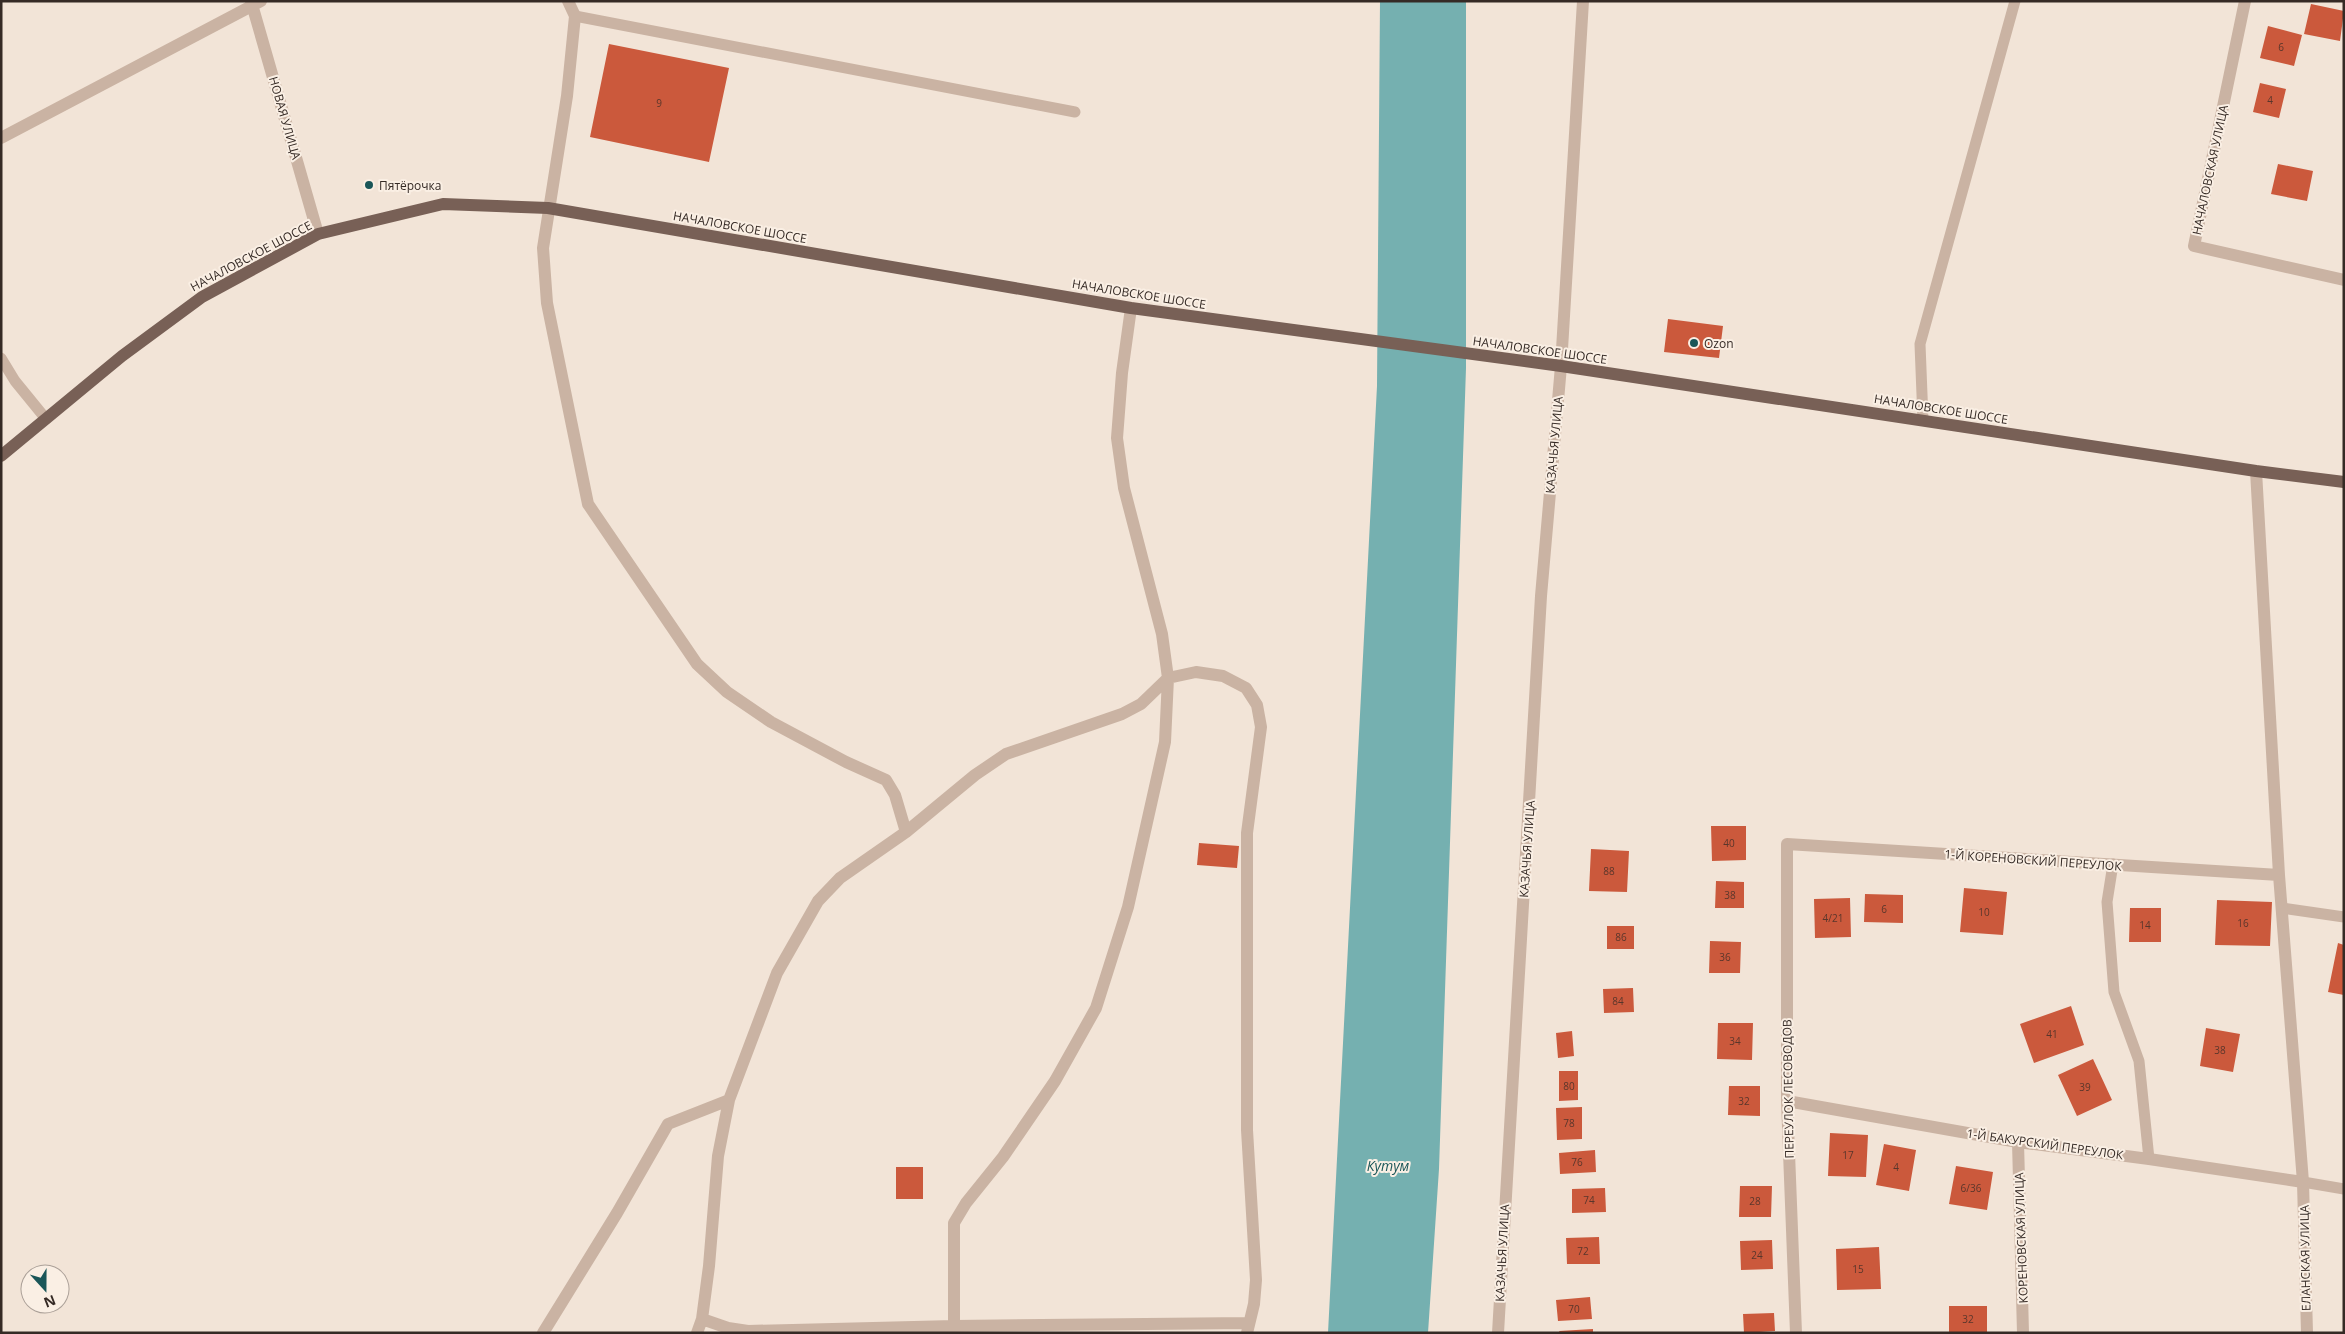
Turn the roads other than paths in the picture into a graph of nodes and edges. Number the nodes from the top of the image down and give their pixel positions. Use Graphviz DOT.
graph roads {
  1 [pos="568,1"];
  2 [pos="1583,1"];
  3 [pos="2015,1"];
  4 [pos="2245,1"];
  5 [pos="255,3"];
  6 [pos="575,16"];
  7 [pos="1075,112"];
  8 [pos="1,138"];
  9 [pos="548,208"];
  10 [pos="318,234"];
  11 [pos="2344,280"];
  12 [pos="1131,308"];
  13 [pos="1,358"];
  14 [pos="1561,366"];
  15 [pos="46,419"];
  16 [pos="1922,420"];
  17 [pos="1,456"];
  18 [pos="2256,471"];
  19 [pos="2344,482"];
  20 [pos="1168,678"];
  21 [pos="906,832"];
  22 [pos="1787,844"];
  23 [pos="2113,864"];
  24 [pos="2279,875"];
  25 [pos="2282,908"];
  26 [pos="2344,917"];
  27 [pos="729,1100"];
  28 [pos="1787,1101"];
  29 [pos="2018,1142"];
  30 [pos="2149,1159"];
  31 [pos="2303,1182"];
  32 [pos="2344,1189"];
  33 [pos="702,1319"];
  34 [pos="1248,1328"];
  35 [pos="954,1329"];
  36 [pos="748,1332"];
  37 [pos="543,1333"];
  38 [pos="697,1333"];
  39 [pos="1498,1333"];
  40 [pos="1796,1333"];
  41 [pos="2024,1333"];
  42 [pos="2307,1333"];
  1 -- 6 [label="street"];
  2 -- 14 [label="street, КАЗАЧЬЯ УЛИЦА"];
  3 -- 16 [label="lane"];
  4 -- 11 [label="street, НАЧАЛОВСКАЯ УЛИЦА"];
  5 -- 8 [label="street"];
  5 -- 10 [label="street, НОВАЯ УЛИЦА"];
  6 -- 7 [label="lane"];
  6 -- 9 [label="street"];
  9 -- 10 [label="main road, НАЧАЛОВСКОЕ ШОССЕ"];
  9 -- 12 [label="main road, НАЧАЛОВСКОЕ ШОССЕ"];
  9 -- 21 [label="street"];
  10 -- 15 [label="main road, НАЧАЛОВСКОЕ ШОССЕ"];
  12 -- 14 [label="main road, НАЧАЛОВСКОЕ ШОССЕ"];
  12 -- 20 [label="street"];
  13 -- 15 [label="lane"];
  14 -- 16 [label="main road, НАЧАЛОВСКОЕ ШОССЕ"];
  14 -- 39 [label="street, КАЗАЧЬЯ УЛИЦА"];
  15 -- 17 [label="main road, НАЧАЛОВСКОЕ ШОССЕ"];
  16 -- 18 [label="main road, НАЧАЛОВСКОЕ ШОССЕ"];
  18 -- 19 [label="main road, НАЧАЛОВСКОЕ ШОССЕ"];
  18 -- 24 [label="street, ЕЛАНСКАЯ УЛИЦА"];
  20 -- 21 [label="street"];
  20 -- 34 [label="street"];
  20 -- 35 [label="street"];
  21 -- 27 [label="street"];
  22 -- 23 [label="street, 1-Й КОРЕНОВСКИЙ ПЕРЕУЛОК"];
  22 -- 28 [label="street, ПЕРЕУЛОК ЛЕСОВОДОВ"];
  23 -- 24 [label="street, 1-Й КОРЕНОВСКИЙ ПЕРЕУЛОК"];
  23 -- 30 [label="lane"];
  24 -- 25 [label="street, ЕЛАНСКАЯ УЛИЦА"];
  25 -- 26 [label="lane"];
  25 -- 31 [label="street, ЕЛАНСКАЯ УЛИЦА"];
  27 -- 33 [label="street"];
  27 -- 37 [label="street"];
  28 -- 29 [label="street, 1-Й БАКУРСКИЙ ПЕРЕУЛОК"];
  28 -- 40 [label="street, ПЕРЕУЛОК ЛЕСОВОДОВ"];
  29 -- 30 [label="street, 1-Й БАКУРСКИЙ ПЕРЕУЛОК"];
  29 -- 41 [label="street, КОРЕНОВСКАЯ УЛИЦА"];
  30 -- 31 [label="street, 1-Й БАКУРСКИЙ ПЕРЕУЛОК"];
  31 -- 32 [label="lane"];
  31 -- 42 [label="street, ЕЛАНСКАЯ УЛИЦА"];
  33 -- 36 [label="street"];
  33 -- 38 [label="street"];
  34 -- 35 [label="street"];
  35 -- 36 [label="street"];
}
